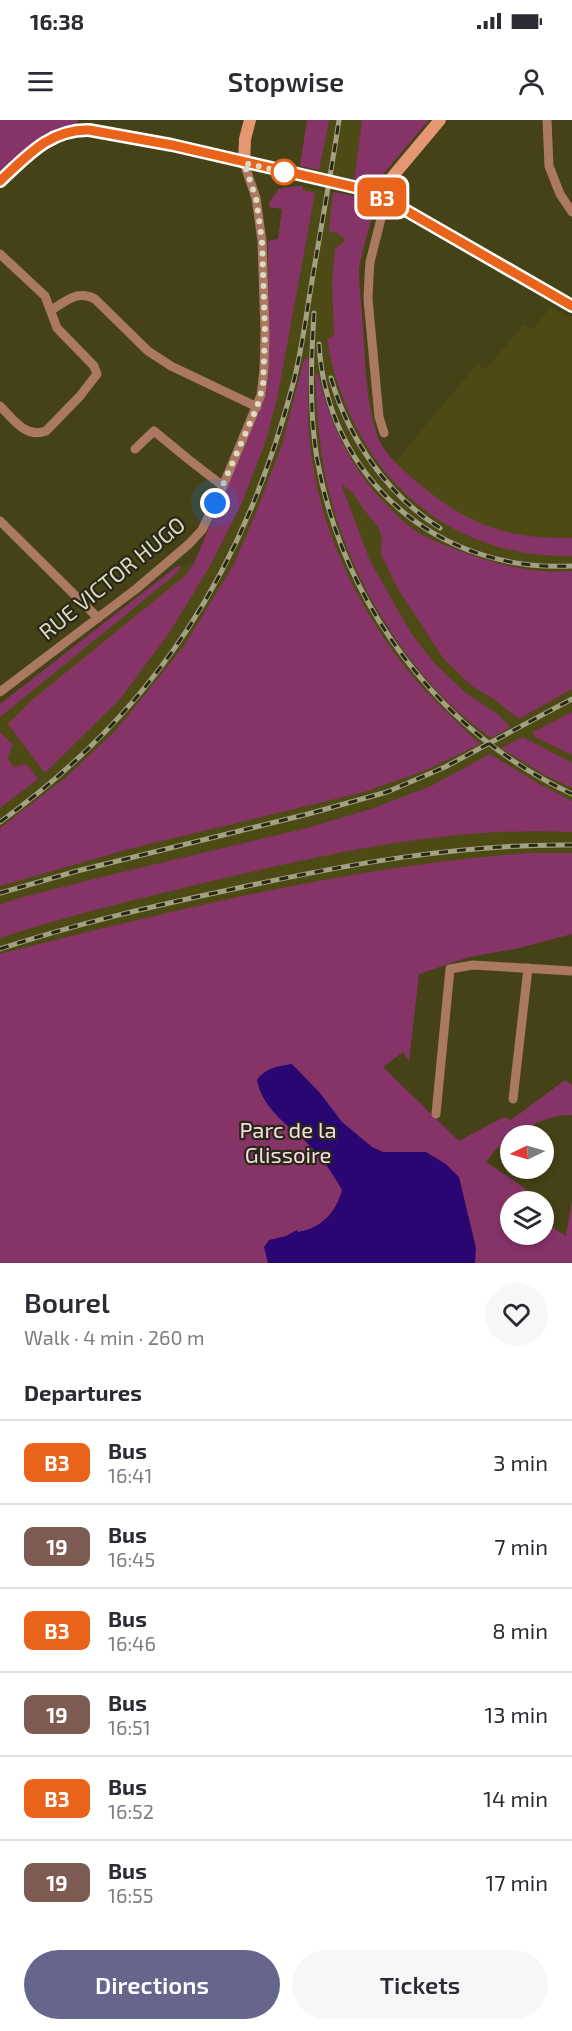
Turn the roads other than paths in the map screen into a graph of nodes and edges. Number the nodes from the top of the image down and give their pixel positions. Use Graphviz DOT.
graph roads {
  1 [pos="250,120"];
  2 [pos="440,120"];
  3 [pos="547,120"];
  4 [pos="244,163"];
  5 [pos="0,180"];
  6 [pos="386,199"];
  7 [pos="572,212"];
  8 [pos="0,254"];
  9 [pos="572,306"];
  10 [pos="51,310"];
  11 [pos="0,406"];
  12 [pos="257,407"];
  13 [pos="384,433"];
  14 [pos="135,449"];
  15 [pos="223,486"];
  16 [pos="0,521"];
  17 [pos="98,618"];
  18 [pos="0,692"];
  19 [pos="528,968"];
  20 [pos="572,971"];
  21 [pos="513,1099"];
  22 [pos="436,1114"];
  1 -- 4 [label="street"];
  2 -- 6 [label="street"];
  3 -- 7 [label="street"];
  4 -- 5 [label="street"];
  4 -- 6 [label="street"];
  4 -- 12 [label="street, RUE VICTOR HUGO"];
  6 -- 9 [label="street"];
  6 -- 13 [label="street"];
  8 -- 10 [label="street"];
  10 -- 11 [label="street"];
  10 -- 12 [label="street"];
  12 -- 15 [label="street, RUE VICTOR HUGO"];
  14 -- 15 [label="street"];
  15 -- 17 [label="street, RUE VICTOR HUGO"];
  16 -- 17 [label="street"];
  17 -- 18 [label="street, RUE VICTOR HUGO"];
  19 -- 20 [label="street"];
  19 -- 21 [label="street"];
  19 -- 22 [label="street"];
}
